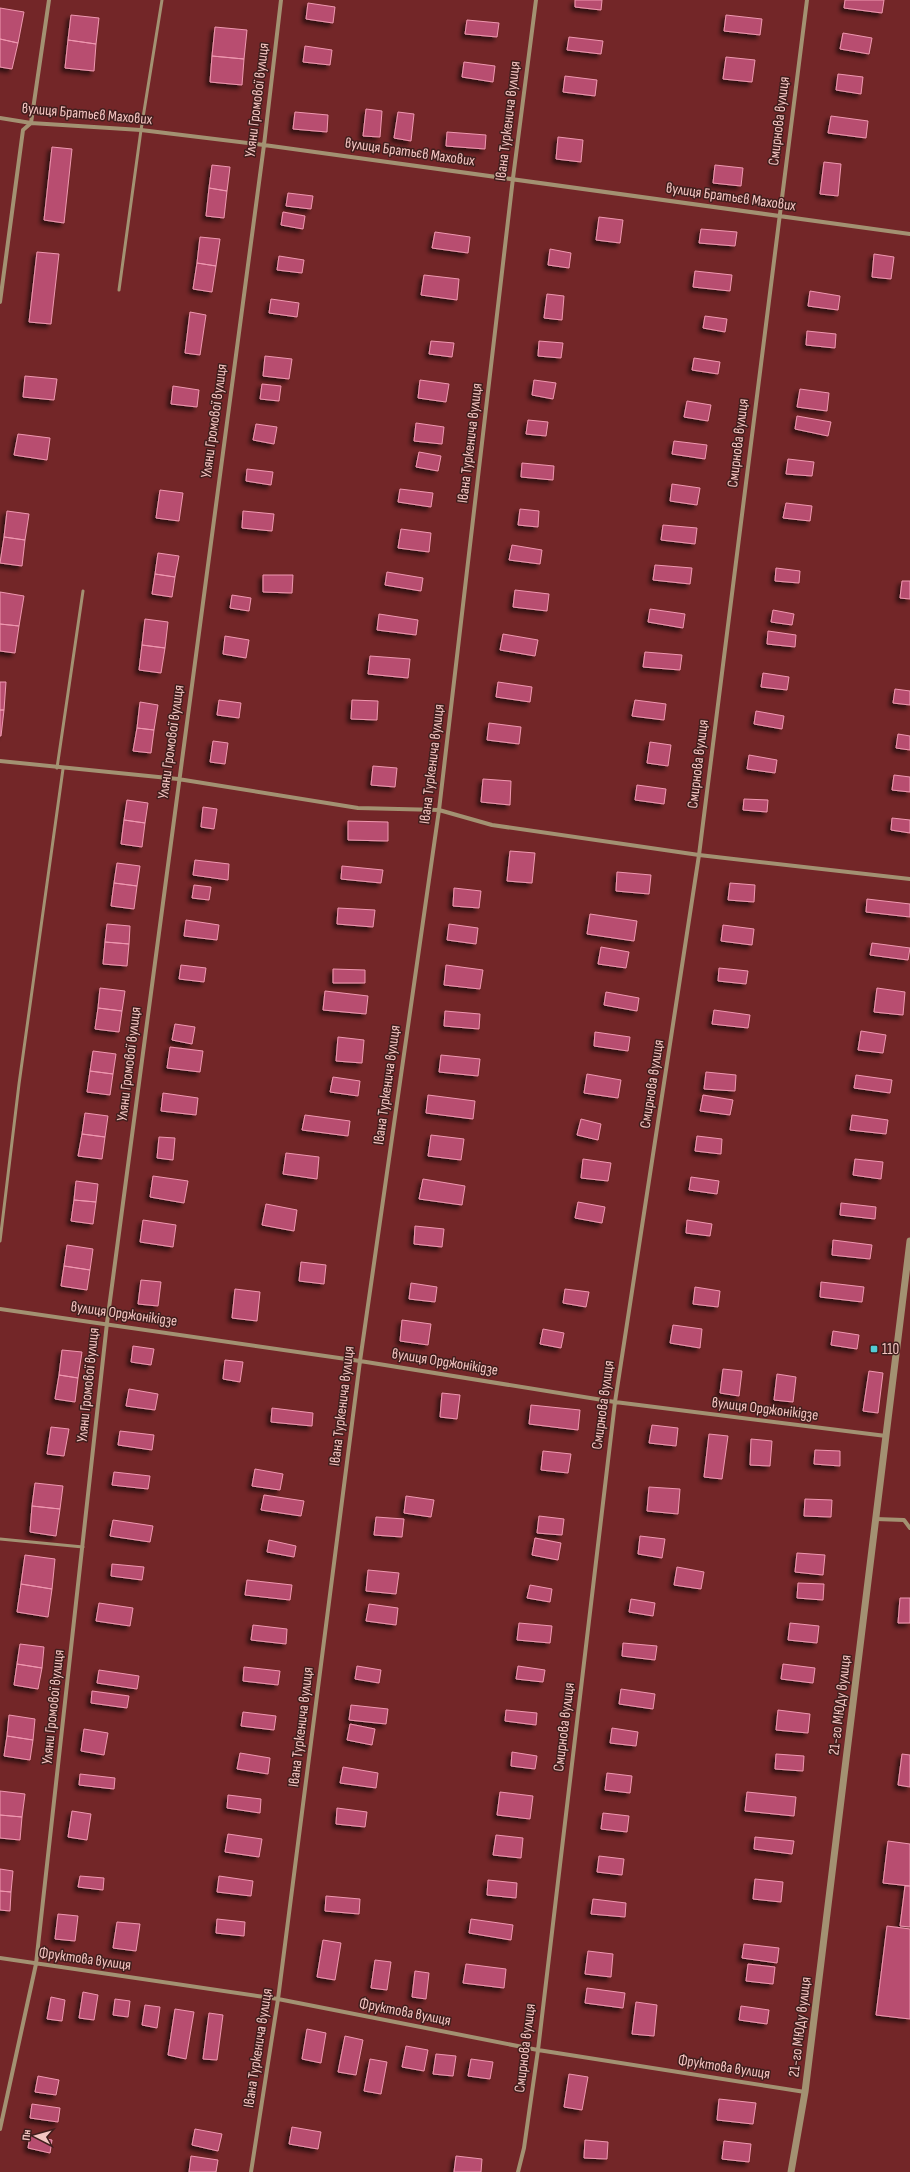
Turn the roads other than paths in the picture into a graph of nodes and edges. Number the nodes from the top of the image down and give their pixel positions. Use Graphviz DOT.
graph roads {
  1 [pos="49,0"];
  2 [pos="162,0"];
  3 [pos="281,0"];
  4 [pos="536,0"];
  5 [pos="807,0"];
  6 [pos="0,118"];
  7 [pos="32,123"];
  8 [pos="141,130"];
  9 [pos="264,144"];
  10 [pos="513,178"];
  11 [pos="778,216"];
  12 [pos="910,234"];
  13 [pos="119,290"];
  14 [pos="0,302"];
  15 [pos="84,591"];
  16 [pos="0,761"];
  17 [pos="57,768"];
  18 [pos="63,769"];
  19 [pos="178,780"];
  20 [pos="439,810"];
  21 [pos="699,855"];
  22 [pos="910,879"];
  23 [pos="0,1241"];
  24 [pos="910,1246"];
  25 [pos="0,1308"];
  26 [pos="108,1323"];
  27 [pos="360,1361"];
  28 [pos="614,1402"];
  29 [pos="886,1436"];
  30 [pos="876,1519"];
  31 [pos="910,1528"];
  32 [pos="0,1539"];
  33 [pos="82,1547"];
  34 [pos="0,1958"];
  35 [pos="36,1964"];
  36 [pos="278,1998"];
  37 [pos="538,2050"];
  38 [pos="805,2092"];
  39 [pos="0,2129"];
  40 [pos="250,2172"];
  41 [pos="518,2172"];
  42 [pos="791,2172"];
  1 -- 7 [label="street"];
  2 -- 8 [label="lane"];
  3 -- 9 [label="street, Уляни Громової вулиця"];
  4 -- 10 [label="street, Івана Туркенича вулиця"];
  5 -- 11 [label="street, Смирнова вулиця"];
  6 -- 7 [label="street, вулиця Братьєв Махових"];
  7 -- 8 [label="street, вулиця Братьєв Махових"];
  7 -- 14 [label="street"];
  8 -- 9 [label="street, вулиця Братьєв Махових"];
  8 -- 13 [label="lane"];
  9 -- 10 [label="street, вулиця Братьєв Махових"];
  9 -- 19 [label="street, Уляни Громової вулиця"];
  10 -- 11 [label="street, вулиця Братьєв Махових"];
  10 -- 20 [label="street, Івана Туркенича вулиця"];
  11 -- 12 [label="street, вулиця Братьєв Махових"];
  11 -- 21 [label="street, Смирнова вулиця"];
  15 -- 17 [label="lane"];
  16 -- 17 [label="street"];
  17 -- 18 [label="street"];
  18 -- 19 [label="street"];
  18 -- 23 [label="lane"];
  19 -- 20 [label="street"];
  19 -- 26 [label="street, Уляни Громової вулиця"];
  20 -- 21 [label="street"];
  20 -- 27 [label="street, Івана Туркенича вулиця"];
  21 -- 22 [label="street"];
  21 -- 28 [label="street, Смирнова вулиця"];
  24 -- 29 [label="street, 21-го МЮДу вулиця"];
  25 -- 26 [label="street, вулиця Орджонікідзе"];
  26 -- 27 [label="street, вулиця Орджонікідзе"];
  26 -- 33 [label="street, Уляни Громової вулиця"];
  27 -- 28 [label="street, вулиця Орджонікідзе"];
  27 -- 36 [label="street, Івана Туркенича вулиця"];
  28 -- 29 [label="street, вулиця Орджонікідзе"];
  28 -- 37 [label="street, Смирнова вулиця"];
  29 -- 30 [label="street, 21-го МЮДу вулиця"];
  30 -- 31 [label="street"];
  30 -- 38 [label="street, 21-го МЮДу вулиця"];
  32 -- 33 [label="lane"];
  33 -- 35 [label="street, Уляни Громової вулиця"];
  34 -- 35 [label="street, Фруктова вулиця"];
  35 -- 36 [label="street, Фруктова вулиця"];
  35 -- 39 [label="street, Уляни Громової вулиця"];
  36 -- 37 [label="street, Фруктова вулиця"];
  36 -- 40 [label="street, Івана Туркенича вулиця"];
  37 -- 38 [label="street, Фруктова вулиця"];
  37 -- 41 [label="street, Смирнова вулиця"];
  38 -- 42 [label="street, 21-го МЮДу вулиця"];
}
